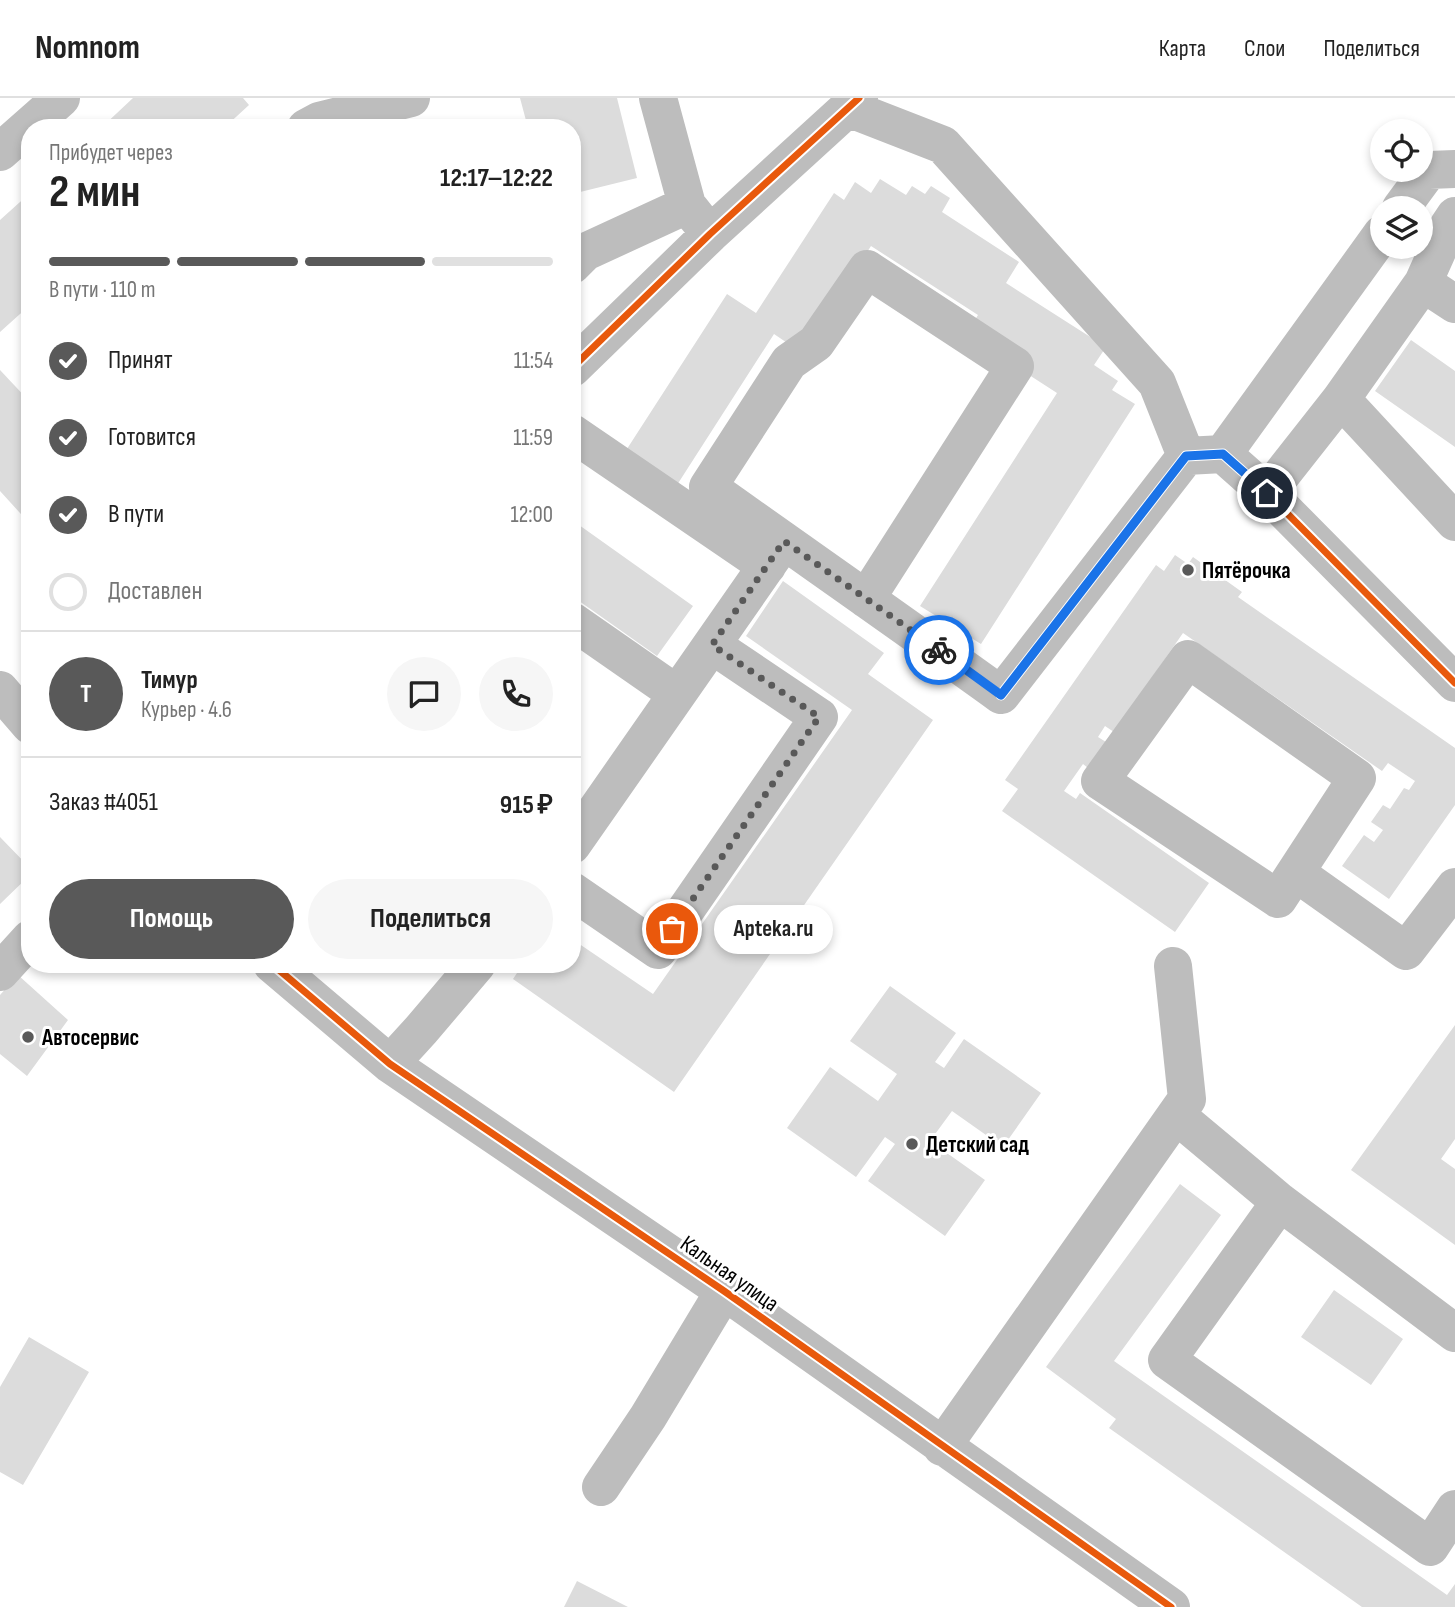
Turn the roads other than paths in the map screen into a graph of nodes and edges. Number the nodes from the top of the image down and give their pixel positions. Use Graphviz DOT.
graph roads {
  1 [pos="61,98"];
  2 [pos="411,98"];
  3 [pos="658,98"];
  4 [pos="854,103"];
  5 [pos="312,116"];
  6 [pos="37,119"];
  7 [pos="21,133"];
  8 [pos="0,152"];
  9 [pos="1455,169"];
  10 [pos="1410,196"];
  11 [pos="1455,216"];
  12 [pos="699,220"];
  13 [pos="1370,249"];
  14 [pos="581,257"];
  15 [pos="1423,283"];
  16 [pos="1455,304"];
  17 [pos="581,358"];
  18 [pos="1341,399"];
  19 [pos="581,439"];
  20 [pos="1205,455"];
  21 [pos="1267,493"];
  22 [pos="1455,522"];
  23 [pos="775,553"];
  24 [pos="866,599"];
  25 [pos="581,627"];
  26 [pos="712,645"];
  27 [pos="1455,683"];
  28 [pos="0,690"];
  29 [pos="677,694"];
  30 [pos="21,714"];
  31 [pos="581,832"];
  32 [pos="1296,873"];
  33 [pos="1455,887"];
  34 [pos="581,897"];
  35 [pos="21,949"];
  36 [pos="1173,966"];
  37 [pos="0,972"];
  38 [pos="283,973"];
  39 [pos="469,973"];
  40 [pos="390,1064"];
  41 [pos="1176,1115"];
  42 [pos="1280,1202"];
  43 [pos="724,1292"];
  44 [pos="1455,1334"];
  45 [pos="942,1447"];
  46 [pos="601,1487"];
  47 [pos="1455,1509"];
  48 [pos="1171,1607"];
  1 -- 6 [label="street"];
  2 -- 5 [label="street"];
  3 -- 12 [label="street"];
  4 -- 12 [label="street"];
  4 -- 20 [label="street"];
  7 -- 8 [label="street"];
  9 -- 10 [label="street"];
  11 -- 15 [label="street"];
  12 -- 14 [label="street"];
  12 -- 17 [label="street"];
  13 -- 20 [label="street"];
  15 -- 16 [label="street"];
  15 -- 18 [label="street"];
  18 -- 21 [label="street"];
  18 -- 22 [label="street"];
  19 -- 23 [label="street"];
  20 -- 21 [label="street"];
  20 -- 24 [label="street"];
  21 -- 27 [label="street"];
  23 -- 24 [label="street"];
  23 -- 24 [label="street"];
  23 -- 26 [label="street"];
  25 -- 29 [label="street"];
  26 -- 29 [label="street"];
  26 -- 34 [label="street"];
  28 -- 30 [label="street"];
  29 -- 31 [label="street"];
  32 -- 32 [label="street"];
  32 -- 33 [label="street"];
  35 -- 37 [label="street"];
  36 -- 41 [label="street"];
  38 -- 40 [label="street, Кальная улица"];
  39 -- 40 [label="street"];
  40 -- 43 [label="street, Кальная улица"];
  41 -- 42 [label="street"];
  41 -- 45 [label="street"];
  42 -- 44 [label="street"];
  42 -- 47 [label="street"];
  43 -- 45 [label="street, Кальная улица"];
  43 -- 46 [label="street"];
  45 -- 48 [label="street, Кальная улица"];
}
